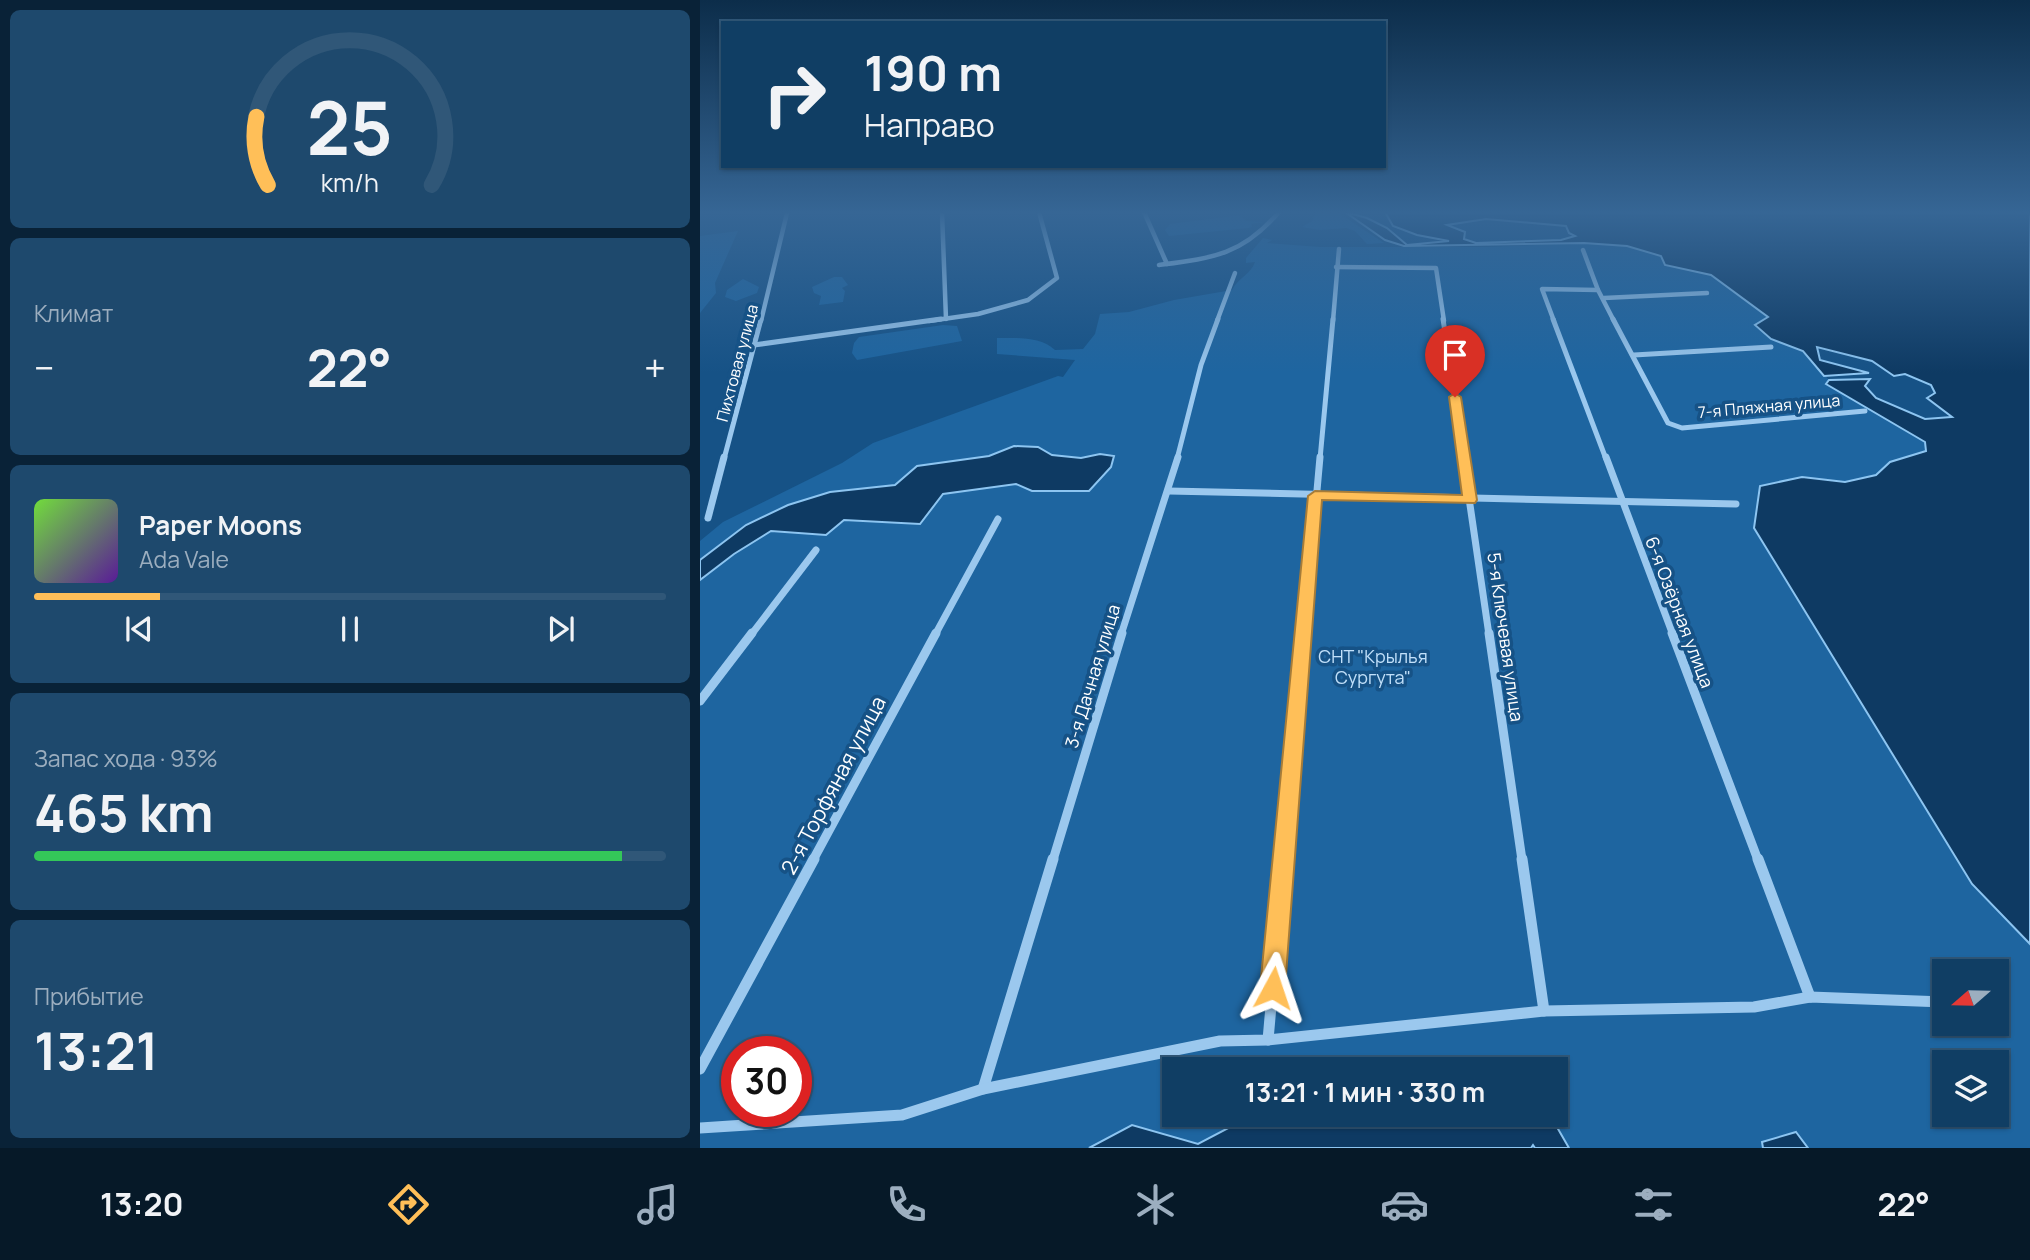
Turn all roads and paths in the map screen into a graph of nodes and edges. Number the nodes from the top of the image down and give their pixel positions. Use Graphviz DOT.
graph roads {
  1 [pos="774,266"];
  2 [pos="944,266"];
  3 [pos="1054,266"];
  4 [pos="1589,266"];
  5 [pos="1336,267"];
  6 [pos="1235,273"];
  7 [pos="1598,290"];
  8 [pos="1707,293"];
  9 [pos="1604,298"];
  10 [pos="946,319"];
  11 [pos="754,345"];
  12 [pos="1771,347"];
  13 [pos="1634,355"];
  14 [pos="1865,411"];
  15 [pos="1170,491"];
  16 [pos="1315,496"];
  17 [pos="1470,500"];
  18 [pos="1622,503"];
  19 [pos="1736,504"];
  20 [pos="708,518"];
  21 [pos="998,519"];
  22 [pos="816,550"];
  23 [pos="700,701"];
  24 [pos="1810,997"];
  25 [pos="1932,1002"];
  26 [pos="1544,1011"];
  27 [pos="1268,1040"];
  28 [pos="700,1069"];
  29 [pos="983,1089"];
  30 [pos="700,1128"];
  1 -- 11 [label="street, Пихтовая улица"];
  2 -- 10 [label="street"];
  3 -- 10 [label="street"];
  4 -- 7 [label="street, 7-я Пляжная улица"];
  5 -- 16 [label="street"];
  5 -- 17 [label="street, 5-я Ключевая улица"];
  6 -- 15 [label="street, 3-я Дачная улица"];
  7 -- 9 [label="street, 7-я Пляжная улица"];
  7 -- 18 [label="street, 6-я Озёрная улица"];
  8 -- 9 [label="street"];
  9 -- 13 [label="street, 7-я Пляжная улица"];
  10 -- 11 [label="street"];
  11 -- 20 [label="street, Пихтовая улица"];
  12 -- 13 [label="street"];
  13 -- 14 [label="street, 7-я Пляжная улица"];
  15 -- 16 [label="street"];
  15 -- 29 [label="street, 3-я Дачная улица"];
  16 -- 17 [label="street"];
  16 -- 27 [label="street"];
  17 -- 18 [label="street"];
  17 -- 26 [label="street, 5-я Ключевая улица"];
  18 -- 19 [label="street"];
  18 -- 24 [label="street, 6-я Озёрная улица"];
  21 -- 28 [label="street, 2-я Торфяная улица"];
  22 -- 23 [label="street"];
  24 -- 25 [label="street"];
  24 -- 26 [label="street"];
  26 -- 27 [label="street"];
  27 -- 29 [label="street"];
  29 -- 30 [label="street"];
}
